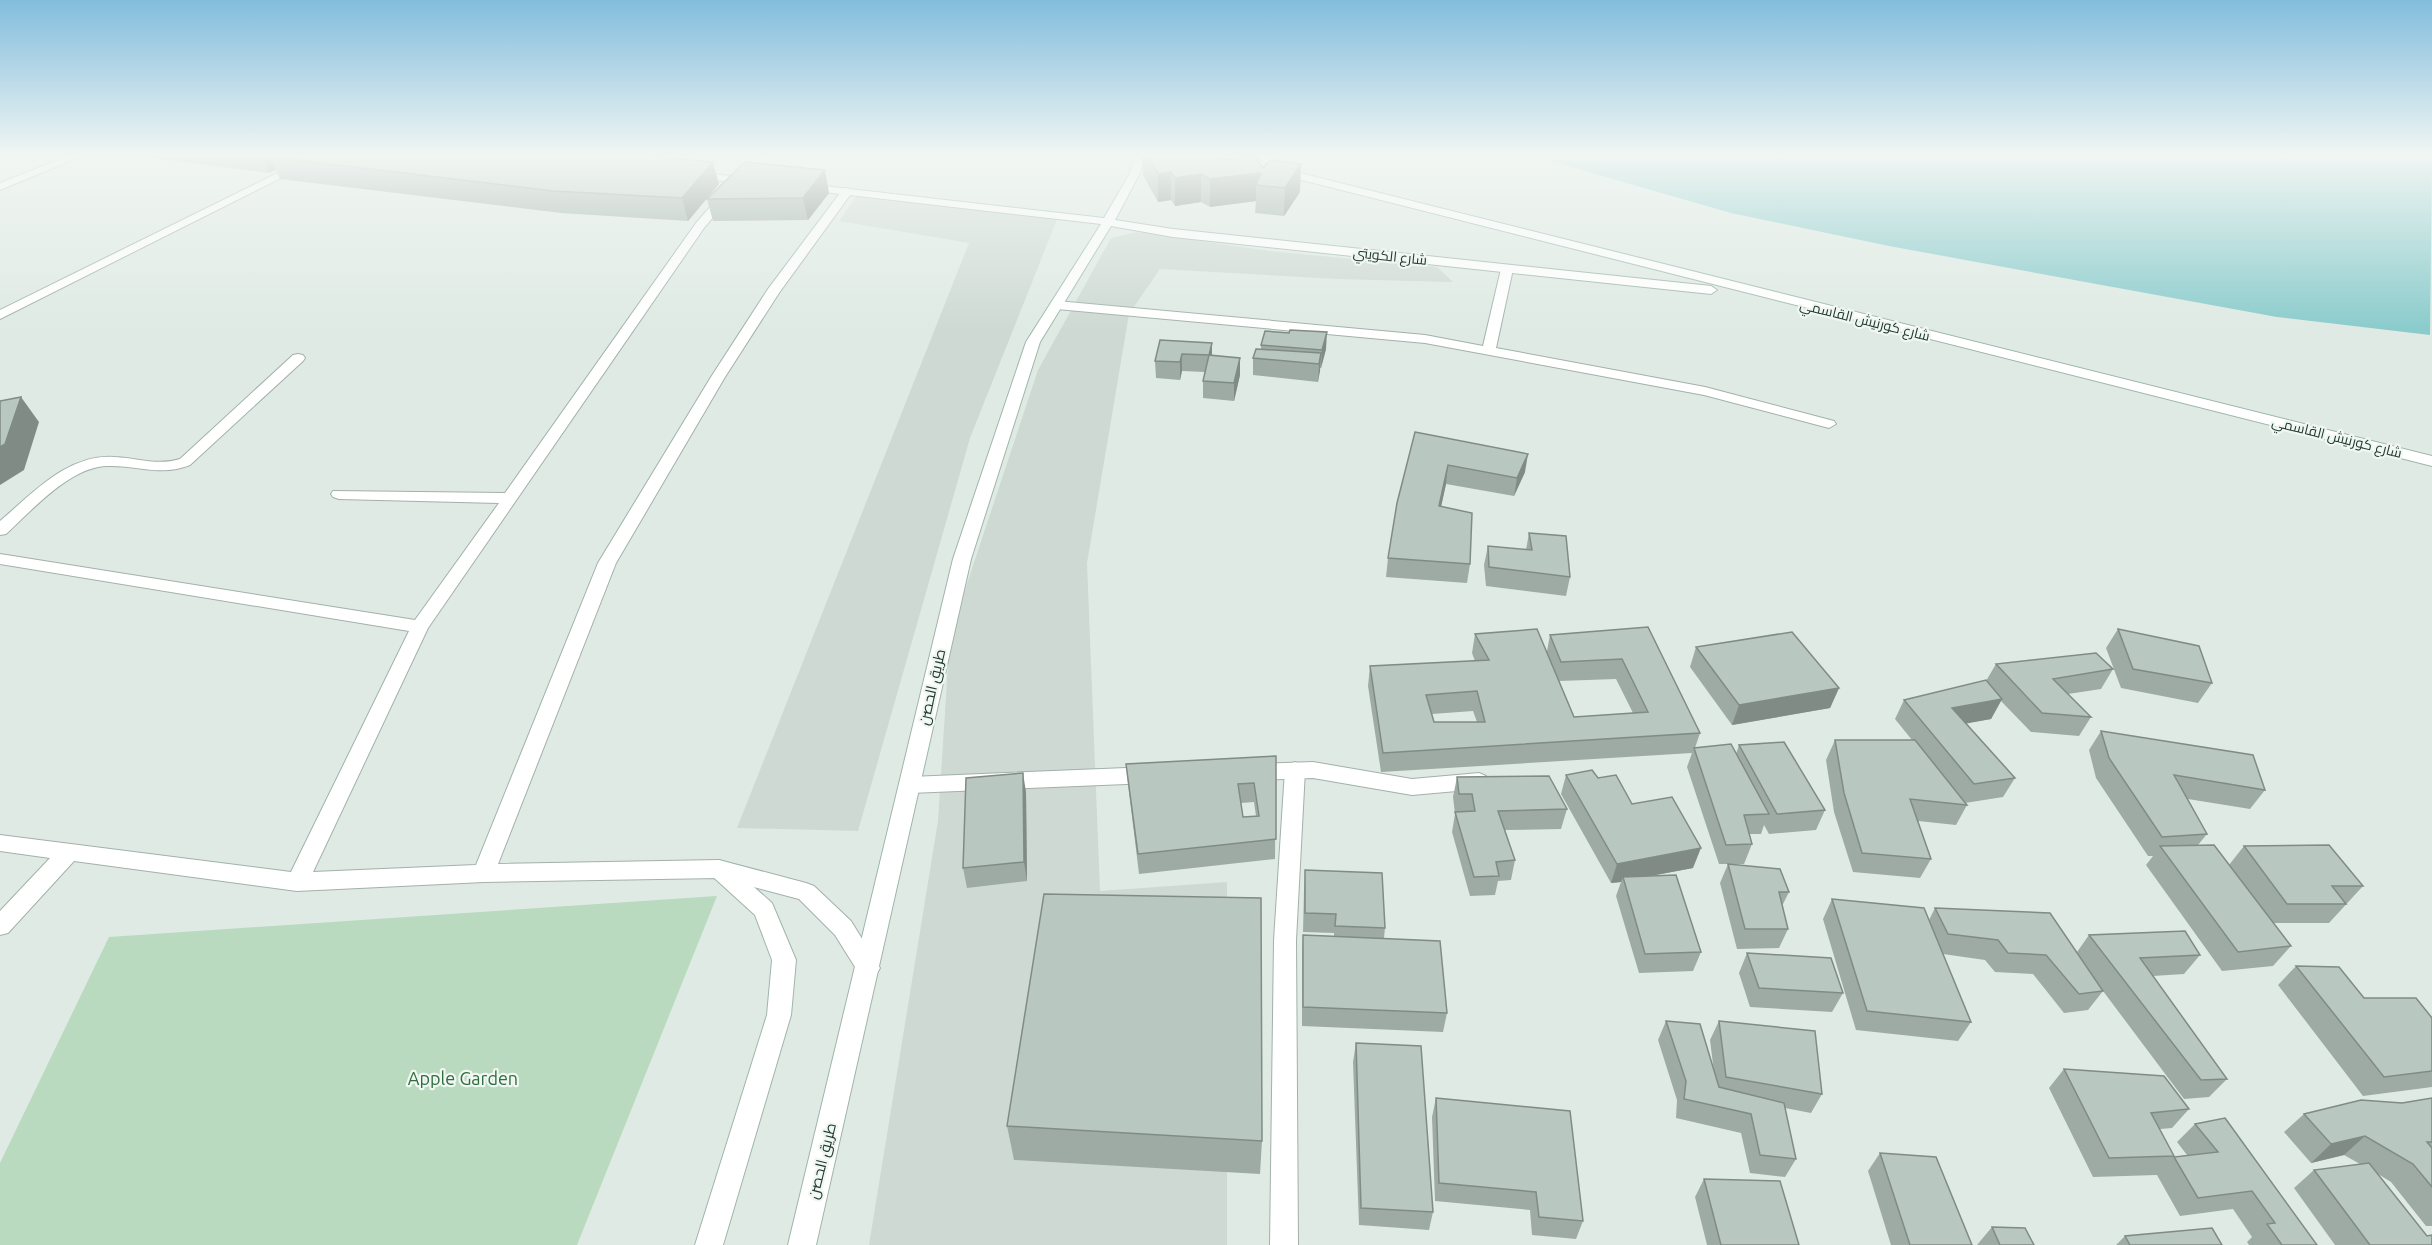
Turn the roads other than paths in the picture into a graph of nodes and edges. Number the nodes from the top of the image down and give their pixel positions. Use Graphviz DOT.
graph roads {
  1 [pos="203,214"];
  2 [pos="710,214"];
  3 [pos="830,214"];
  4 [pos="1041,214"];
  5 [pos="1112,214"];
  6 [pos="1447,214"];
  7 [pos="1108,222"];
  8 [pos="1507,269"];
  9 [pos="1772,297"];
  10 [pos="1057,304"];
  11 [pos="0,315"];
  12 [pos="1490,350"];
  13 [pos="298,358"];
  14 [pos="1829,424"];
  15 [pos="2432,461"];
  16 [pos="339,494"];
  17 [pos="510,498"];
  18 [pos="0,530"];
  19 [pos="0,559"];
  20 [pos="420,627"];
  21 [pos="1295,770"];
  22 [pos="1237,772"];
  23 [pos="1168,774"];
  24 [pos="1500,779"];
  25 [pos="910,785"];
  26 [pos="0,843"];
  27 [pos="69,852"];
  28 [pos="719,869"];
  29 [pos="484,873"];
  30 [pos="297,882"];
  31 [pos="0,926"];
  32 [pos="868,968"];
  33 [pos="709,1245"];
  34 [pos="802,1245"];
  35 [pos="1284,1245"];
  1 -- 11 [label="street"];
  2 -- 17 [label="street"];
  3 -- 29 [label="street"];
  4 -- 7 [label="street, شارع الكويتي"];
  5 -- 7 [label="street, طريق الحصن"];
  6 -- 9 [label="street, شارع كورنيش القاسمي"];
  7 -- 8 [label="street, شارع الكويتي"];
  7 -- 10 [label="street, طريق الحصن"];
  8 -- 9 [label="street, شارع الكويتي"];
  8 -- 12 [label="street"];
  9 -- 15 [label="street, شارع كورنيش القاسمي"];
  10 -- 12 [label="street"];
  10 -- 25 [label="street, طريق الحصن"];
  12 -- 14 [label="street"];
  13 -- 18 [label="street"];
  16 -- 17 [label="street"];
  17 -- 20 [label="street"];
  19 -- 20 [label="street"];
  20 -- 30 [label="street"];
  21 -- 22 [label="street"];
  21 -- 24 [label="street"];
  21 -- 35 [label="street"];
  23 -- 25 [label="street"];
  25 -- 32 [label="street, طريق الحصن"];
  26 -- 27 [label="street"];
  27 -- 30 [label="street"];
  27 -- 31 [label="street"];
  28 -- 29 [label="street"];
  28 -- 32 [label="street"];
  28 -- 33 [label="street"];
  29 -- 30 [label="street"];
  32 -- 34 [label="street, طريق الحصن"];
}
